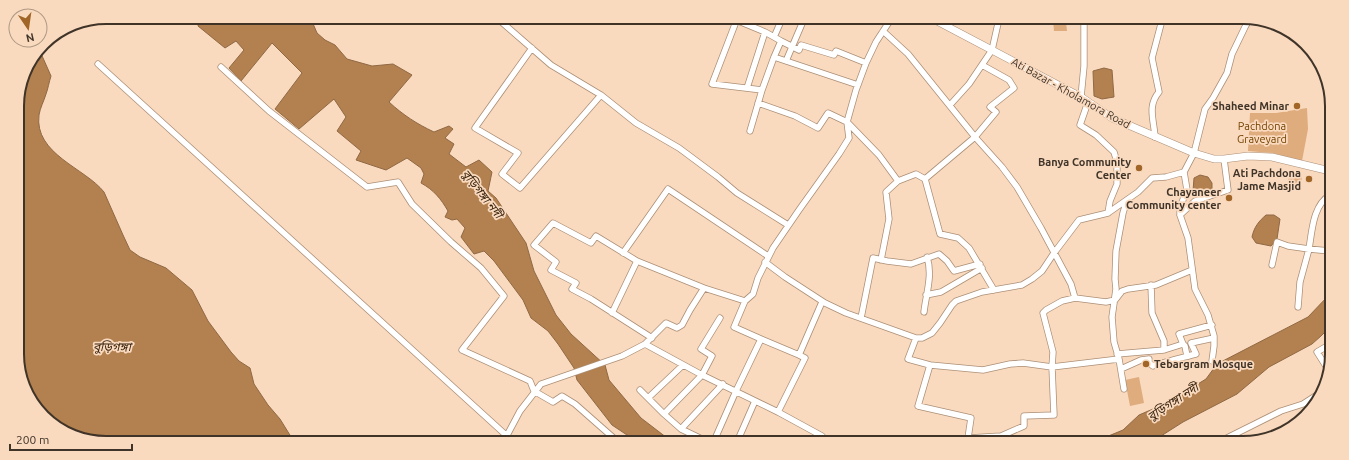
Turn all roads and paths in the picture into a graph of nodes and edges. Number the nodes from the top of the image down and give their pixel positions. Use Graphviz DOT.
graph roads {
  1 [pos="504,24"];
  2 [pos="735,24"];
  3 [pos="746,24"];
  4 [pos="780,24"];
  5 [pos="802,24"];
  6 [pos="888,24"];
  7 [pos="944,24"];
  8 [pos="998,24"];
  9 [pos="1085,24"];
  10 [pos="1161,24"];
  11 [pos="1247,24"];
  12 [pos="765,32"];
  13 [pos="883,32"];
  14 [pos="774,37"];
  15 [pos="781,41"];
  16 [pos="793,47"];
  17 [pos="532,48"];
  18 [pos="992,50"];
  19 [pos="774,57"];
  20 [pos="786,61"];
  21 [pos="866,63"];
  22 [pos="98,64"];
  23 [pos="982,65"];
  24 [pos="221,67"];
  25 [pos="858,85"];
  26 [pos="747,88"];
  27 [pos="762,90"];
  28 [pos="601,95"];
  29 [pos="1081,97"];
  30 [pos="1088,102"];
  31 [pos="758,103"];
  32 [pos="950,105"];
  33 [pos="847,122"];
  34 [pos="750,131"];
  35 [pos="975,136"];
  36 [pos="1155,137"];
  37 [pos="1194,153"];
  38 [pos="1224,159"];
  39 [pos="1325,170"];
  40 [pos="1184,172"];
  41 [pos="925,179"];
  42 [pos="898,181"];
  43 [pos="1325,197"];
  44 [pos="1128,200"];
  45 [pos="1108,213"];
  46 [pos="1180,215"];
  47 [pos="788,226"];
  48 [pos="1309,250"];
  49 [pos="1325,250"];
  50 [pos="623,253"];
  51 [pos="1054,253"];
  52 [pos="768,256"];
  53 [pos="927,258"];
  54 [pos="881,260"];
  55 [pos="637,261"];
  56 [pos="765,262"];
  57 [pos="1272,265"];
  58 [pos="981,266"];
  59 [pos="1192,270"];
  60 [pos="1151,285"];
  61 [pos="704,288"];
  62 [pos="994,290"];
  63 [pos="926,295"];
  64 [pos="1075,298"];
  65 [pos="1115,300"];
  66 [pos="745,302"];
  67 [pos="822,302"];
  68 [pos="1298,307"];
  69 [pos="924,312"];
  70 [pos="612,313"];
  71 [pos="720,318"];
  72 [pos="861,318"];
  73 [pos="1212,325"];
  74 [pos="652,338"];
  75 [pos="761,338"];
  76 [pos="916,338"];
  77 [pos="1214,338"];
  78 [pos="645,344"];
  79 [pos="1183,344"];
  80 [pos="1325,347"];
  81 [pos="1164,350"];
  82 [pos="799,355"];
  83 [pos="1118,356"];
  84 [pos="1187,356"];
  85 [pos="1212,361"];
  86 [pos="1324,363"];
  87 [pos="683,365"];
  88 [pos="930,365"];
  89 [pos="1052,367"];
  90 [pos="1121,369"];
  91 [pos="702,375"];
  92 [pos="723,384"];
  93 [pos="1124,389"];
  94 [pos="640,390"];
  95 [pos="534,391"];
  96 [pos="736,391"];
  97 [pos="648,398"];
  98 [pos="1311,399"];
  99 [pos="755,401"];
  100 [pos="778,412"];
  101 [pos="664,414"];
  102 [pos="681,429"];
  103 [pos="1237,433"];
  104 [pos="502,436"];
  105 [pos="507,436"];
  106 [pos="611,436"];
  107 [pos="694,436"];
  108 [pos="717,436"];
  109 [pos="740,436"];
  110 [pos="822,436"];
  111 [pos="968,436"];
  112 [pos="1002,436"];
  113 [pos="1231,436"];
  114 [pos="1238,436"];
  1 -- 17 [label="street"];
  2 -- 26 [label="street"];
  3 -- 12 [label="street"];
  4 -- 14 [label="street"];
  5 -- 16 [label="street"];
  6 -- 13 [label="street"];
  7 -- 18 [label="main road, Ati Bazar - Kholamora Road"];
  8 -- 18 [label="street"];
  9 -- 29 [label="street"];
  10 -- 36 [label="street"];
  11 -- 37 [label="street"];
  12 -- 14 [label="street"];
  12 -- 26 [label="street"];
  13 -- 21 [label="street"];
  13 -- 32 [label="street"];
  14 -- 15 [label="street"];
  15 -- 16 [label="street"];
  15 -- 19 [label="street"];
  16 -- 20 [label="street"];
  16 -- 21 [label="street"];
  17 -- 28 [label="street"];
  17 -- 28 [label="street"];
  18 -- 23 [label="street"];
  18 -- 29 [label="main road, Ati Bazar - Kholamora Road"];
  19 -- 20 [label="street"];
  19 -- 27 [label="street"];
  20 -- 25 [label="street"];
  21 -- 25 [label="street"];
  22 -- 104 [label="street"];
  23 -- 32 [label="street"];
  23 -- 35 [label="street"];
  24 -- 95 [label="street"];
  25 -- 33 [label="street"];
  26 -- 27 [label="street"];
  27 -- 31 [label="street"];
  28 -- 47 [label="street"];
  29 -- 30 [label="main road, Ati Bazar - Kholamora Road"];
  30 -- 36 [label="main road, Ati Bazar - Kholamora Road"];
  30 -- 45 [label="street"];
  31 -- 33 [label="street"];
  31 -- 34 [label="street"];
  32 -- 35 [label="street"];
  33 -- 42 [label="street"];
  33 -- 47 [label="street"];
  35 -- 41 [label="street"];
  35 -- 51 [label="street"];
  36 -- 37 [label="main road, Ati Bazar - Kholamora Road"];
  37 -- 38 [label="main road, Ati Bazar - Kholamora Road"];
  37 -- 40 [label="street"];
  38 -- 39 [label="main road, Ati Bazar - Kholamora Road"];
  38 -- 46 [label="street"];
  40 -- 44 [label="street"];
  40 -- 46 [label="street"];
  41 -- 42 [label="street"];
  41 -- 58 [label="street"];
  42 -- 54 [label="street"];
  43 -- 48 [label="street"];
  44 -- 45 [label="street"];
  44 -- 65 [label="street"];
  45 -- 51 [label="street"];
  46 -- 59 [label="street"];
  47 -- 52 [label="street"];
  48 -- 49 [label="street"];
  48 -- 57 [label="street"];
  48 -- 68 [label="street"];
  50 -- 52 [label="street"];
  50 -- 55 [label="street"];
  50 -- 70 [label="street"];
  51 -- 62 [label="street"];
  51 -- 64 [label="street"];
  52 -- 56 [label="street"];
  53 -- 54 [label="street"];
  53 -- 58 [label="street"];
  53 -- 63 [label="street"];
  54 -- 72 [label="street"];
  55 -- 61 [label="street"];
  55 -- 70 [label="street"];
  56 -- 66 [label="street"];
  56 -- 67 [label="street"];
  58 -- 62 [label="street"];
  58 -- 63 [label="street"];
  59 -- 60 [label="street"];
  59 -- 73 [label="street"];
  60 -- 65 [label="street"];
  60 -- 81 [label="street"];
  61 -- 66 [label="street"];
  61 -- 74 [label="street"];
  62 -- 76 [label="street"];
  63 -- 69 [label="street"];
  64 -- 65 [label="street"];
  64 -- 89 [label="street"];
  65 -- 83 [label="street"];
  66 -- 75 [label="street"];
  67 -- 72 [label="street"];
  67 -- 82 [label="street"];
  70 -- 74 [label="street"];
  71 -- 91 [label="street"];
  72 -- 76 [label="street"];
  73 -- 77 [label="street"];
  73 -- 79 [label="street"];
  74 -- 78 [label="street"];
  75 -- 82 [label="street"];
  75 -- 96 [label="street"];
  76 -- 88 [label="street"];
  77 -- 84 [label="street"];
  77 -- 85 [label="street"];
  78 -- 87 [label="street"];
  78 -- 95 [label="street"];
  79 -- 81 [label="street"];
  79 -- 84 [label="street"];
  80 -- 86 [label="street"];
  81 -- 83 [label="street"];
  82 -- 100 [label="street"];
  83 -- 89 [label="street"];
  83 -- 90 [label="street"];
  84 -- 90 [label="street"];
  87 -- 91 [label="street"];
  87 -- 97 [label="street"];
  88 -- 89 [label="street"];
  88 -- 111 [label="street"];
  89 -- 112 [label="street"];
  90 -- 93 [label="street"];
  91 -- 92 [label="street"];
  91 -- 101 [label="street"];
  92 -- 96 [label="street"];
  92 -- 102 [label="street"];
  94 -- 97 [label="street"];
  95 -- 105 [label="street"];
  95 -- 106 [label="street"];
  96 -- 99 [label="street"];
  96 -- 108 [label="street"];
  97 -- 101 [label="street"];
  98 -- 103 [label="street"];
  99 -- 100 [label="street"];
  99 -- 109 [label="street"];
  100 -- 110 [label="street"];
  101 -- 102 [label="street"];
  102 -- 107 [label="street"];
  103 -- 113 [label="street"];
  103 -- 114 [label="street"];
}
